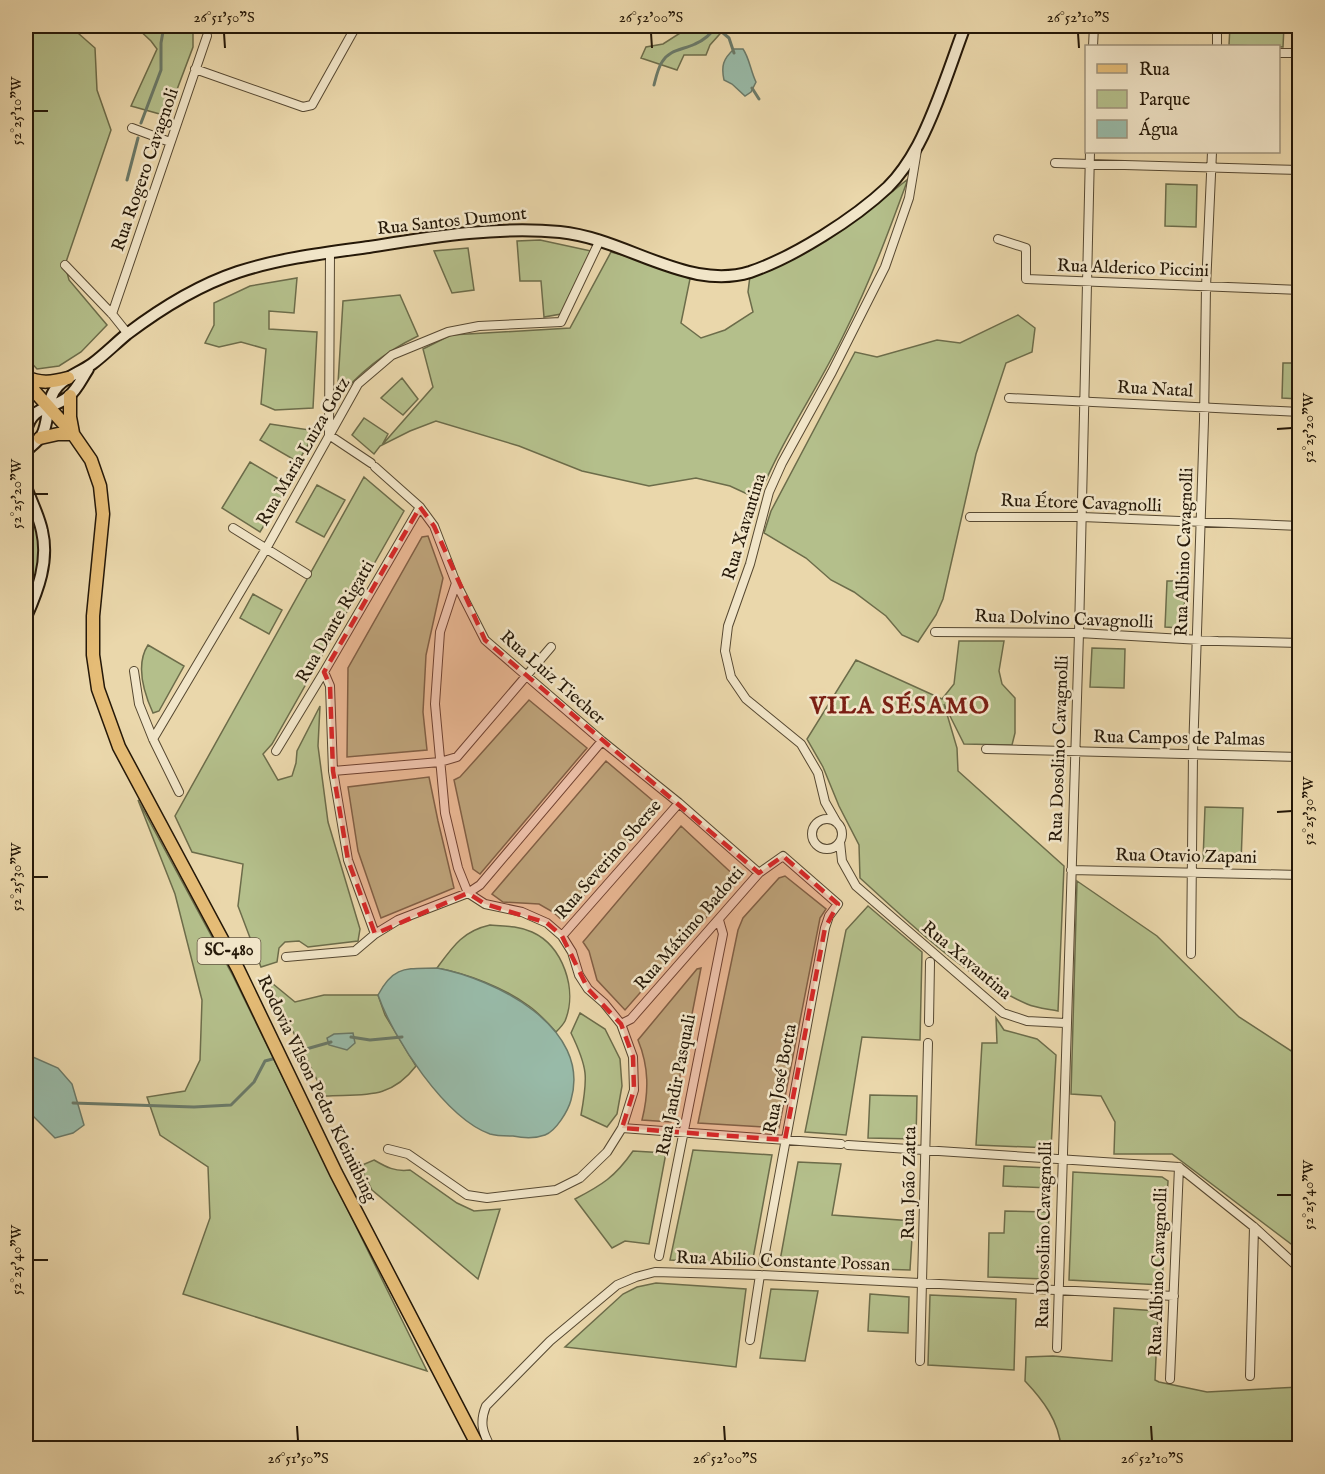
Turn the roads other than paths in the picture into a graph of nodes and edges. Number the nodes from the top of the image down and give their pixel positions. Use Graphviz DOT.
graph roads {
  1 [pos="964,26"];
  2 [pos="1094,26"];
  3 [pos="1217,26"];
  4 [pos="354,28"];
  5 [pos="207,36"];
  6 [pos="1093,45"];
  7 [pos="1217,45"];
  8 [pos="1280,52"];
  9 [pos="1299,53"];
  10 [pos="195,69"];
  11 [pos="132,128"];
  12 [pos="170,142"];
  13 [pos="918,146"];
  14 [pos="1090,153"];
  15 [pos="1212,153"];
  16 [pos="1055,163"];
  17 [pos="1090,163"];
  18 [pos="1212,167"];
  19 [pos="1299,170"];
  20 [pos="998,239"];
  21 [pos="600,240"];
  22 [pos="330,253"];
  23 [pos="65,265"];
  24 [pos="1087,282"];
  25 [pos="1206,287"];
  26 [pos="1299,290"];
  27 [pos="112,314"];
  28 [pos="128,334"];
  29 [pos="90,366"];
  30 [pos="68,378"];
  31 [pos="26,379"];
  32 [pos="70,396"];
  33 [pos="1009,398"];
  34 [pos="1083,401"];
  35 [pos="48,406"];
  36 [pos="1204,407"];
  37 [pos="1299,412"];
  38 [pos="26,421"];
  39 [pos="73,434"];
  40 [pos="329,435"];
  41 [pos="40,438"];
  42 [pos="26,451"];
  43 [pos="26,487"];
  44 [pos="420,507"];
  45 [pos="970,517"];
  46 [pos="1082,517"];
  47 [pos="1201,523"];
  48 [pos="1299,526"];
  49 [pos="233,528"];
  50 [pos="267,547"];
  51 [pos="308,574"];
  52 [pos="456,583"];
  53 [pos="26,617"];
  54 [pos="935,632"];
  55 [pos="1078,633"];
  56 [pos="1197,640"];
  57 [pos="1299,643"];
  58 [pos="551,646"];
  59 [pos="134,671"];
  60 [pos="324,672"];
  61 [pos="527,676"];
  62 [pos="153,739"];
  63 [pos="602,741"];
  64 [pos="986,749"];
  65 [pos="276,751"];
  66 [pos="1074,752"];
  67 [pos="1193,753"];
  68 [pos="1299,757"];
  69 [pos="440,762"];
  70 [pos="333,771"];
  71 [pos="179,792"];
  72 [pos="825,802"];
  73 [pos="679,803"];
  74 [pos="818,822"];
  75 [pos="837,822"];
  76 [pos="840,842"];
  77 [pos="825,849"];
  78 [pos="842,861"];
  79 [pos="1071,870"];
  80 [pos="1192,872"];
  81 [pos="759,873"];
  82 [pos="1299,875"];
  83 [pos="468,893"];
  84 [pos="838,904"];
  85 [pos="719,920"];
  86 [pos="375,934"];
  87 [pos="562,936"];
  88 [pos="1191,954"];
  89 [pos="286,957"];
  90 [pos="930,962"];
  91 [pos="928,1022"];
  92 [pos="1065,1023"];
  93 [pos="621,1024"];
  94 [pos="928,1042"];
  95 [pos="622,1128"];
  96 [pos="683,1132"];
  97 [pos="784,1140"];
  98 [pos="388,1149"];
  99 [pos="925,1149"];
  100 [pos="1062,1159"];
  101 [pos="1179,1167"];
  102 [pos="1254,1227"];
  103 [pos="659,1256"];
  104 [pos="763,1263"];
  105 [pos="1299,1269"];
  106 [pos="760,1275"];
  107 [pos="922,1283"];
  108 [pos="1058,1290"];
  109 [pos="1174,1296"];
  110 [pos="750,1340"];
  111 [pos="1057,1347"];
  112 [pos="920,1361"];
  113 [pos="1250,1376"];
  114 [pos="1170,1378"];
  115 [pos="479,1449"];
  116 [pos="491,1449"];
  1 -- 13 [label="main road, Rua Santos Dumont"];
  2 -- 6 [label="street"];
  3 -- 7 [label="street"];
  4 -- 10 [label="street"];
  5 -- 10 [label="street, Rua Rogero Cavagnoli"];
  8 -- 9 [label="street"];
  10 -- 12 [label="street, Rua Rogero Cavagnoli"];
  11 -- 12 [label="street"];
  12 -- 27 [label="street, Rua Rogero Cavagnoli"];
  13 -- 21 [label="main road, Rua Santos Dumont"];
  13 -- 72 [label="street, Rua Xavantina"];
  14 -- 17 [label="street, Rua Dosolino Cavagnolli"];
  15 -- 18 [label="street, Rua Albino Cavagnolli"];
  16 -- 17 [label="street"];
  17 -- 18 [label="street"];
  17 -- 24 [label="street, Rua Dosolino Cavagnolli"];
  18 -- 19 [label="street"];
  18 -- 25 [label="street, Rua Albino Cavagnolli"];
  20 -- 24 [label="street, Rua Alderico Piccini"];
  21 -- 22 [label="main road, Rua Santos Dumont"];
  21 -- 40 [label="street, Rua Maria Luiza Gotz"];
  22 -- 28 [label="main road, Rua Santos Dumont"];
  22 -- 40 [label="street"];
  23 -- 27 [label="street"];
  24 -- 25 [label="street, Rua Alderico Piccini"];
  24 -- 34 [label="street, Rua Dosolino Cavagnolli"];
  25 -- 26 [label="street, Rua Alderico Piccini"];
  25 -- 36 [label="street, Rua Albino Cavagnolli"];
  27 -- 28 [label="street"];
  28 -- 29 [label="main road, Rua Santos Dumont"];
  29 -- 30 [label="main road, Rua Santos Dumont"];
  29 -- 32 [label="main road, Rua Santos Dumont"];
  30 -- 31 [label="main road"];
  30 -- 35 [label="main road, Rua Santos Dumont"];
  31 -- 35 [label="main road, Rodovia Vilson Pedro Kleinübing / SC-480"];
  32 -- 35 [label="main road"];
  32 -- 39 [label="main road"];
  33 -- 34 [label="street, Rua Natal"];
  34 -- 36 [label="street, Rua Natal"];
  34 -- 46 [label="street, Rua Dosolino Cavagnolli"];
  35 -- 38 [label="main road"];
  35 -- 39 [label="main road, Rodovia Vilson Pedro Kleinübing / SC-480"];
  35 -- 41 [label="main road"];
  36 -- 37 [label="street, Rua Natal"];
  36 -- 47 [label="street, Rua Albino Cavagnolli"];
  39 -- 41 [label="main road"];
  39 -- 115 [label="main road, Rodovia Vilson Pedro Kleinübing / SC-480"];
  40 -- 44 [label="street, Rua Luiz Tiecher"];
  40 -- 50 [label="street, Rua Maria Luiza Gotz"];
  41 -- 42 [label="main road"];
  43 -- 53 [label="main road"];
  44 -- 52 [label="street, Rua Luiz Tiecher"];
  44 -- 60 [label="street, Rua Dante Rigatti"];
  45 -- 46 [label="street, Rua Étore Cavagnolli"];
  46 -- 47 [label="street, Rua Étore Cavagnolli"];
  46 -- 55 [label="street, Rua Dosolino Cavagnolli"];
  47 -- 48 [label="street, Rua Étore Cavagnolli"];
  47 -- 56 [label="street, Rua Albino Cavagnolli"];
  49 -- 50 [label="street"];
  50 -- 51 [label="street"];
  50 -- 62 [label="street, Rua Maria Luiza Gotz"];
  52 -- 61 [label="street, Rua Luiz Tiecher"];
  52 -- 69 [label="street"];
  54 -- 55 [label="street, Rua Dolvino Cavagnolli"];
  55 -- 56 [label="street, Rua Dolvino Cavagnolli"];
  55 -- 66 [label="street, Rua Dosolino Cavagnolli"];
  56 -- 57 [label="street, Rua Dolvino Cavagnolli"];
  56 -- 67 [label="street, Rua Albino Cavagnolli"];
  58 -- 61 [label="street"];
  59 -- 62 [label="street"];
  60 -- 65 [label="street, Rua Dante Rigatti"];
  60 -- 70 [label="street"];
  61 -- 63 [label="street, Rua Luiz Tiecher"];
  61 -- 69 [label="street"];
  62 -- 71 [label="street"];
  63 -- 73 [label="street, Rua Luiz Tiecher"];
  63 -- 83 [label="street"];
  64 -- 66 [label="street, Rua Campos de Palmas"];
  66 -- 67 [label="street, Rua Campos de Palmas"];
  66 -- 79 [label="street, Rua Dosolino Cavagnolli"];
  67 -- 68 [label="street, Rua Campos de Palmas"];
  67 -- 80 [label="street, Rua Albino Cavagnolli"];
  69 -- 70 [label="street"];
  69 -- 83 [label="street"];
  70 -- 86 [label="street"];
  72 -- 74 [label="street"];
  72 -- 75 [label="street, Rua Xavantina"];
  73 -- 81 [label="street, Rua Luiz Tiecher"];
  73 -- 87 [label="street, Rua Severino Sberse"];
  74 -- 75 [label="street"];
  74 -- 77 [label="street"];
  75 -- 76 [label="street"];
  76 -- 77 [label="street"];
  76 -- 78 [label="street"];
  77 -- 78 [label="street"];
  78 -- 92 [label="street, Rua Xavantina"];
  79 -- 80 [label="street, Rua Otavio Zapani"];
  79 -- 92 [label="street, Rua Dosolino Cavagnolli"];
  80 -- 82 [label="street, Rua Otavio Zapani"];
  80 -- 88 [label="street, Rua Albino Cavagnolli"];
  81 -- 84 [label="street, Rua Máximo Badotti"];
  81 -- 85 [label="street, Rua Máximo Badotti"];
  83 -- 86 [label="street"];
  83 -- 87 [label="street"];
  84 -- 97 [label="street, Rua José Botta"];
  85 -- 93 [label="street, Rua Máximo Badotti"];
  85 -- 96 [label="street, Rua Jandir Pasquali"];
  86 -- 89 [label="street"];
  87 -- 93 [label="street"];
  90 -- 91 [label="street"];
  92 -- 100 [label="street, Rua Dosolino Cavagnolli"];
  93 -- 95 [label="street"];
  94 -- 99 [label="street, Rua João Zatta"];
  95 -- 96 [label="street"];
  95 -- 98 [label="street"];
  96 -- 97 [label="street"];
  96 -- 103 [label="street, Rua Jandir Pasquali"];
  97 -- 99 [label="street"];
  97 -- 104 [label="street, Rua José Botta"];
  99 -- 100 [label="street"];
  99 -- 107 [label="street, Rua João Zatta"];
  100 -- 101 [label="street"];
  100 -- 108 [label="street, Rua Dosolino Cavagnolli"];
  101 -- 102 [label="street"];
  101 -- 109 [label="street, Rua Albino Cavagnolli"];
  102 -- 105 [label="street"];
  102 -- 113 [label="street"];
  106 -- 107 [label="street, Rua Abilio Constante Possan"];
  106 -- 110 [label="street"];
  106 -- 116 [label="street, Rua Abilio Constante Possan"];
  107 -- 108 [label="street, Rua Abilio Constante Possan"];
  107 -- 112 [label="street, Rua João Zatta"];
  108 -- 109 [label="street, Rua Abilio Constante Possan"];
  108 -- 111 [label="street, Rua Dosolino Cavagnolli"];
  109 -- 114 [label="street, Rua Albino Cavagnolli"];
}
